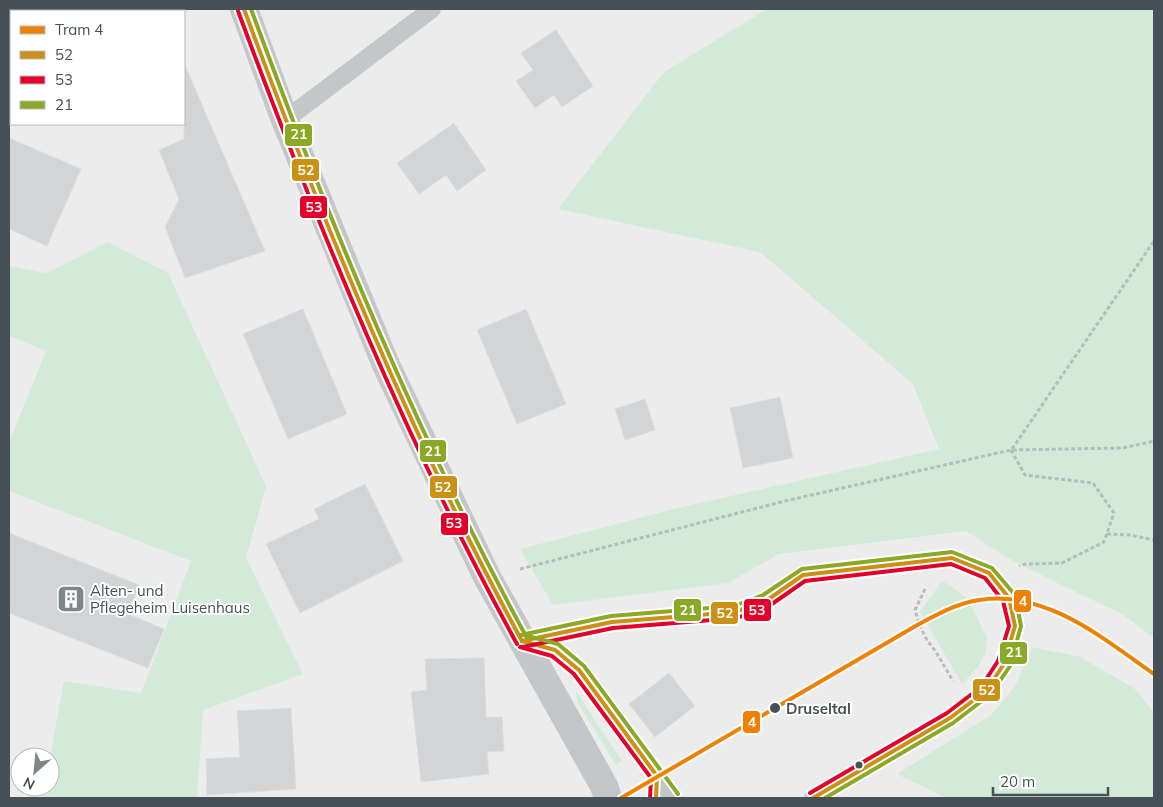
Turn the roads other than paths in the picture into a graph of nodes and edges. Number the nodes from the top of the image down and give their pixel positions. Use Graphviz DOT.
graph roads {
  1 [pos="244,9"];
  2 [pos="432,9"];
  3 [pos="285,120"];
  4 [pos="522,641"];
  5 [pos="657,776"];
  6 [pos="608,798"];
  7 [pos="656,798"];
  8 [pos="673,798"];
  9 [pos="813,798"];
  1 -- 3 [label="street"];
  2 -- 3 [label="lane"];
  3 -- 4 [label="street"];
  4 -- 5 [label="lane"];
  4 -- 6 [label="street"];
  4 -- 9 [label="lane"];
  5 -- 7 [label="lane"];
  5 -- 8 [label="lane"];
}
